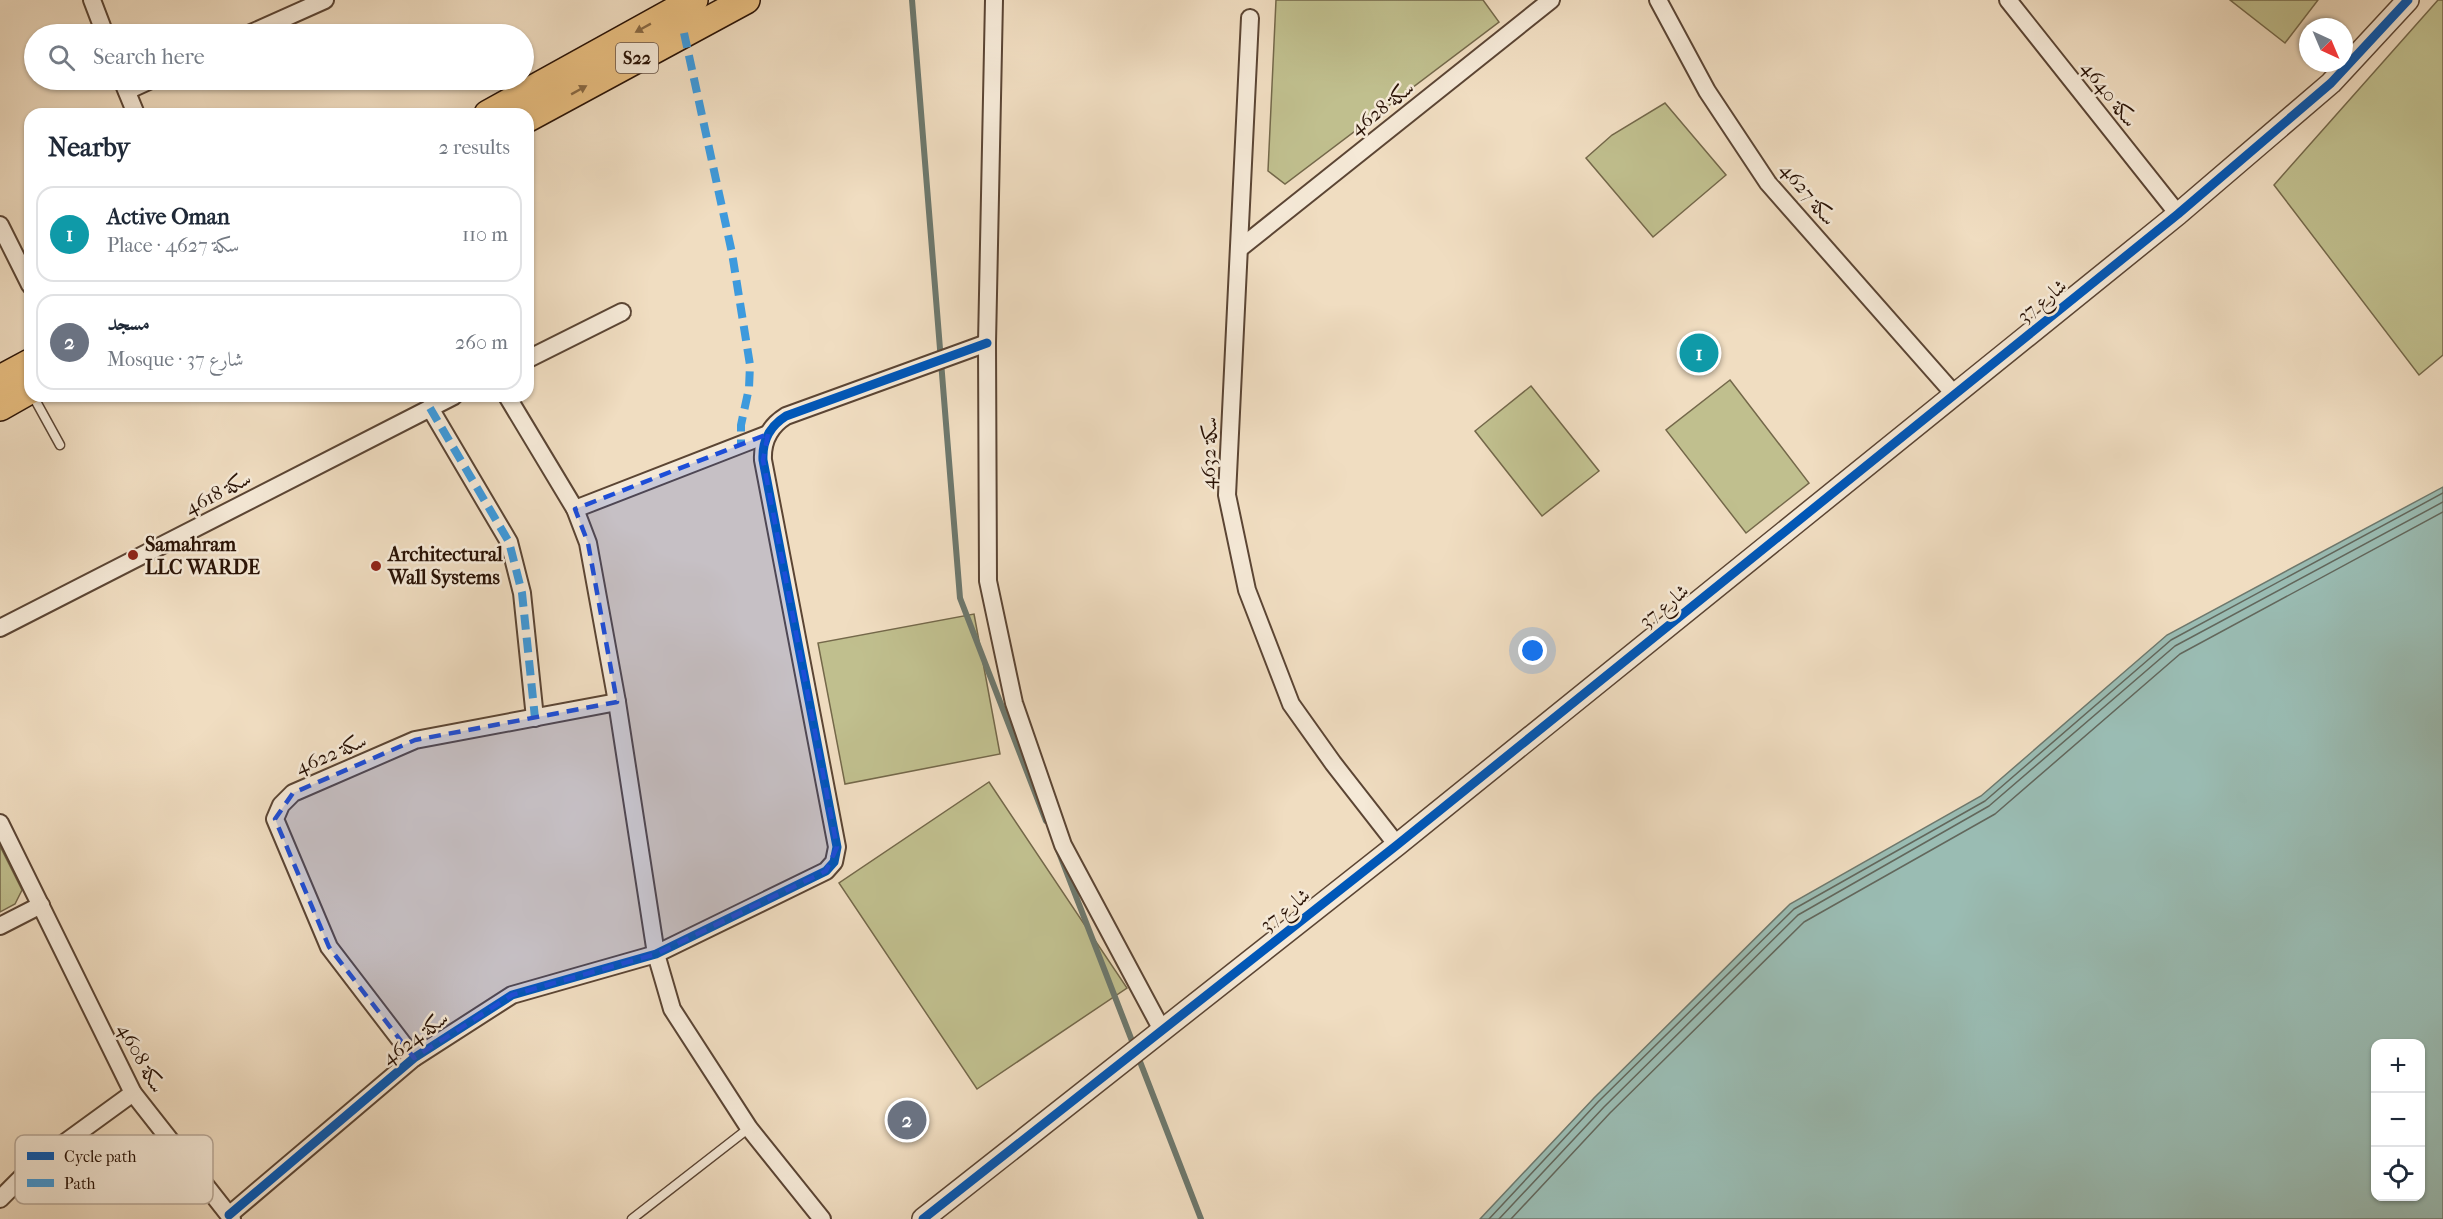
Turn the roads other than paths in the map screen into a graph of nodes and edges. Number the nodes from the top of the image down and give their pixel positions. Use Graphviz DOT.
graph roads {
  1 [pos="92,0"];
  2 [pos="325,0"];
  3 [pos="694,0"];
  4 [pos="746,0"];
  5 [pos="993,0"];
  6 [pos="1551,0"];
  7 [pos="1658,0"];
  8 [pos="2008,0"];
  9 [pos="2408,0"];
  10 [pos="1250,18"];
  11 [pos="101,24"];
  12 [pos="271,24"];
  13 [pos="534,89"];
  14 [pos="126,90"];
  15 [pos="531,90"];
  16 [pos="134,108"];
  17 [pos="499,108"];
  18 [pos="534,115"];
  19 [pos="2178,214"];
  20 [pos="0,225"];
  21 [pos="1239,249"];
  22 [pos="24,273"];
  23 [pos="622,312"];
  24 [pos="987,343"];
  25 [pos="534,356"];
  26 [pos="24,366"];
  27 [pos="0,379"];
  28 [pos="24,393"];
  29 [pos="1955,395"];
  30 [pos="36,402"];
  31 [pos="442,402"];
  32 [pos="511,402"];
  33 [pos="0,406"];
  34 [pos="430,408"];
  35 [pos="768,434"];
  36 [pos="60,445"];
  37 [pos="575,509"];
  38 [pos="0,628"];
  39 [pos="617,702"];
  40 [pos="535,718"];
  41 [pos="0,823"];
  42 [pos="1397,845"];
  43 [pos="41,905"];
  44 [pos="0,926"];
  45 [pos="656,954"];
  46 [pos="1162,1030"];
  47 [pos="414,1058"];
  48 [pos="133,1093"];
  49 [pos="749,1128"];
  50 [pos="76,1135"];
  51 [pos="166,1135"];
  52 [pos="15,1184"];
  53 [pos="213,1194"];
  54 [pos="0,1199"];
  55 [pos="231,1217"];
  56 [pos="632,1219"];
  57 [pos="822,1219"];
  58 [pos="923,1219"];
  1 -- 11 [label="street"];
  2 -- 12 [label="street"];
  3 -- 13 [label="main road, S22, one-way"];
  18 -- 4 [label="main road, S22, one-way"];
  5 -- 24 [label="street"];
  6 -- 21 [label="street, سكة 4628"];
  7 -- 29 [label="street, سكة 4627"];
  8 -- 19 [label="street, سكة 4640"];
  9 -- 19 [label="street, شارع 37"];
  10 -- 21 [label="street, سكة 4632"];
  14 -- 16 [label="street"];
  15 -- 17 [label="main road, S22, one-way"];
  19 -- 29 [label="street, شارع 37"];
  20 -- 22 [label="street"];
  21 -- 42 [label="street, سكة 4632"];
  23 -- 25 [label="street"];
  24 -- 35 [label="street"];
  24 -- 46 [label="street"];
  26 -- 27 [label="main road"];
  28 -- 33 [label="main road"];
  29 -- 42 [label="street, شارع 37"];
  30 -- 36 [label="lane"];
  31 -- 34 [label="street, سكة 4618"];
  32 -- 37 [label="street"];
  34 -- 38 [label="street, سكة 4618"];
  34 -- 40 [label="street"];
  35 -- 37 [label="street"];
  35 -- 45 [label="street, سكة 4624"];
  37 -- 39 [label="street"];
  39 -- 40 [label="street, سكة 4622"];
  39 -- 45 [label="street"];
  40 -- 47 [label="street, سكة 4622"];
  41 -- 43 [label="street, سكة 4608"];
  42 -- 46 [label="street, شارع 37"];
  43 -- 44 [label="street"];
  43 -- 48 [label="street, سكة 4608"];
  45 -- 47 [label="street, سكة 4624"];
  45 -- 49 [label="street"];
  46 -- 58 [label="street, شارع 37"];
  47 -- 55 [label="street, سكة 4624"];
  48 -- 50 [label="street"];
  48 -- 51 [label="street, سكة 4608"];
  49 -- 56 [label="lane"];
  49 -- 57 [label="street"];
  52 -- 54 [label="street"];
  53 -- 55 [label="street, سكة 4608"];
}
